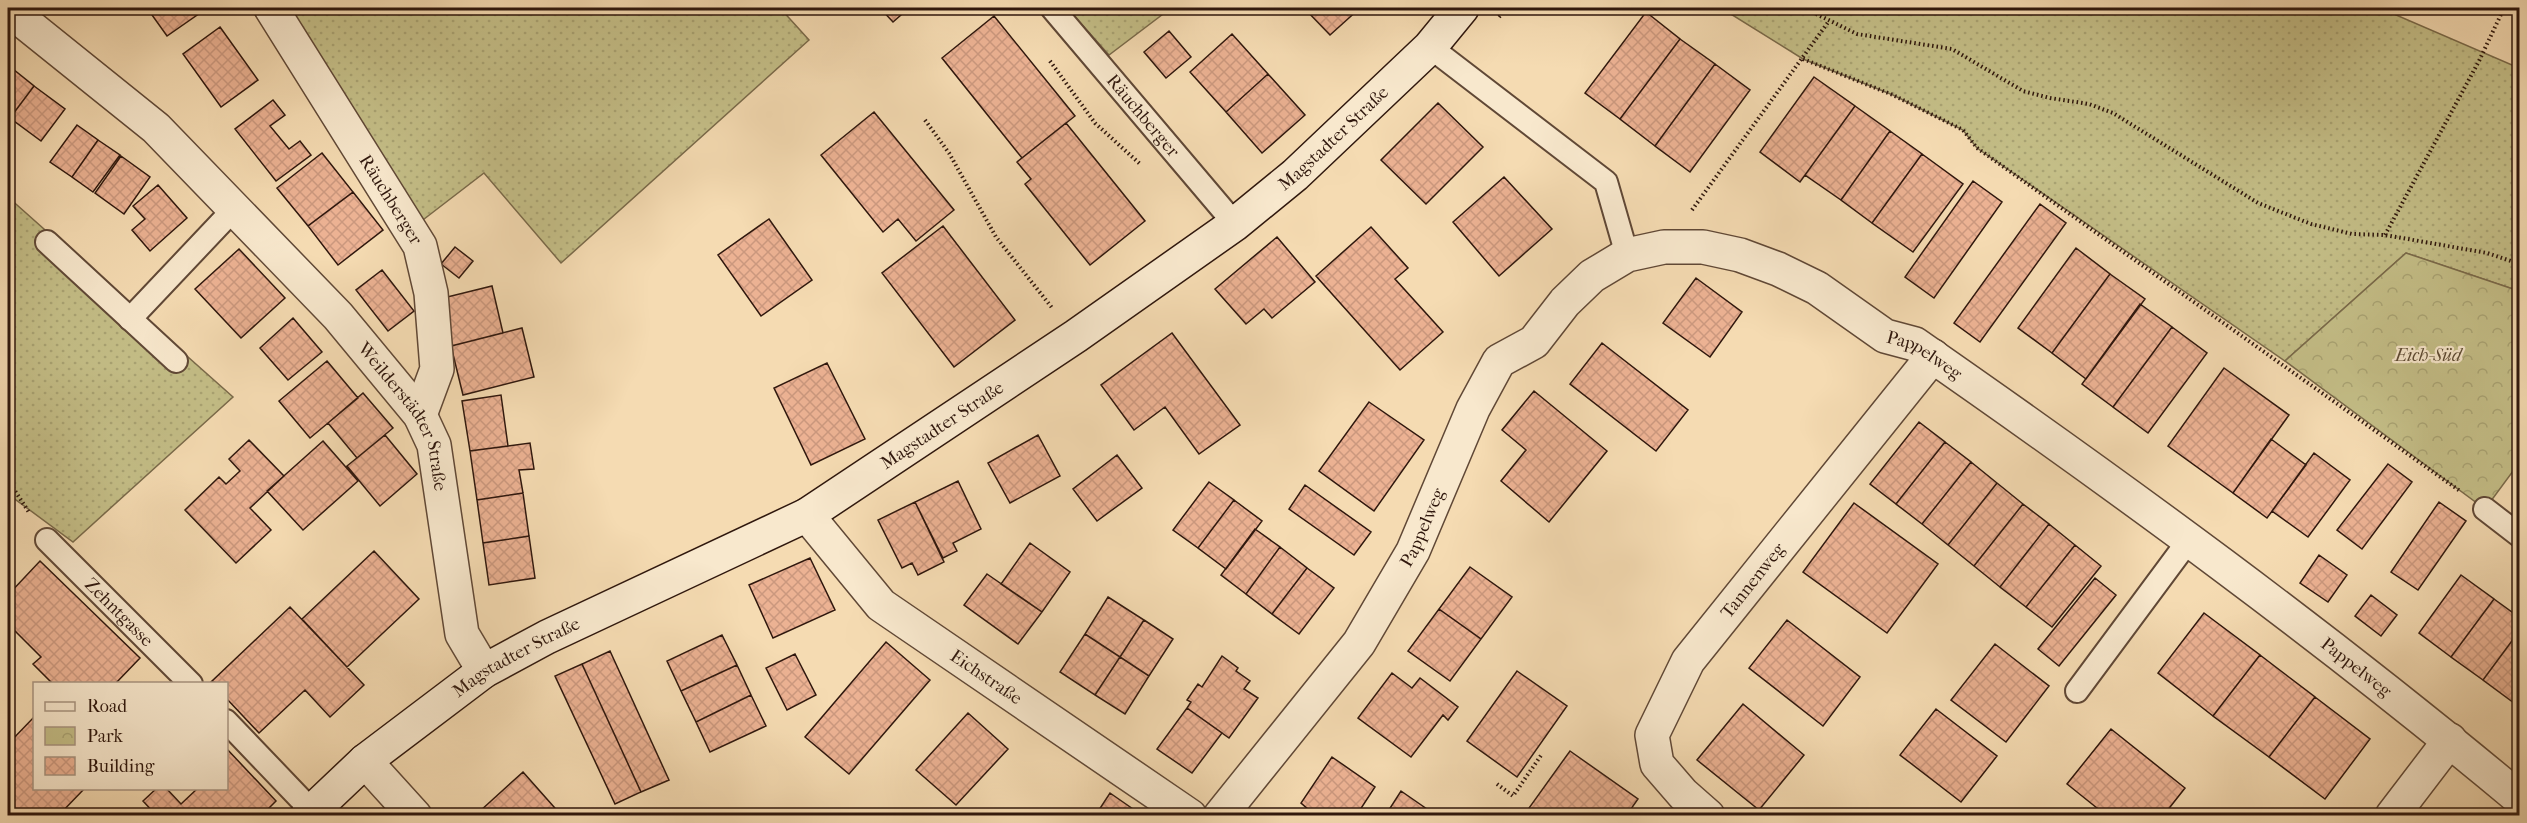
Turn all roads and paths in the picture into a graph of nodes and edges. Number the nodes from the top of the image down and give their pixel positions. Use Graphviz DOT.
graph roads {
  1 [pos="271,8"];
  2 [pos="1052,8"];
  3 [pos="1462,8"];
  4 [pos="1804,8"];
  5 [pos="2504,8"];
  6 [pos="8,9"];
  7 [pos="1829,21"];
  8 [pos="1430,47"];
  9 [pos="1803,59"];
  10 [pos="1050,61"];
  11 [pos="925,120"];
  12 [pos="1149,171"];
  13 [pos="234,209"];
  14 [pos="1235,224"];
  15 [pos="2385,235"];
  16 [pos="47,242"];
  17 [pos="1665,247"];
  18 [pos="1627,255"];
  19 [pos="2520,264"];
  20 [pos="1044,298"];
  21 [pos="130,319"];
  22 [pos="1933,356"];
  23 [pos="176,361"];
  24 [pos="420,415"];
  25 [pos="8,480"];
  26 [pos="2485,509"];
  27 [pos="807,515"];
  28 [pos="2520,536"];
  29 [pos="47,540"];
  30 [pos="2189,540"];
  31 [pos="484,671"];
  32 [pos="188,682"];
  33 [pos="2077,691"];
  34 [pos="228,723"];
  35 [pos="2450,740"];
  36 [pos="1542,754"];
  37 [pos="365,761"];
  38 [pos="1497,784"];
  39 [pos="2520,799"];
  40 [pos="310,813"];
  41 [pos="415,816"];
  42 [pos="1190,816"];
  43 [pos="1220,816"];
  44 [pos="1708,816"];
  45 [pos="2392,816"];
  1 -- 24 [label="street, Räuchberger"];
  2 -- 14 [label="lane, Räuchberger"];
  3 -- 8 [label="street, Magstadter Straße"];
  4 -- 7 [label="path"];
  5 -- 15 [label="path"];
  6 -- 13 [label="street, Weilderstädter Straße"];
  7 -- 9 [label="path"];
  7 -- 15 [label="path"];
  8 -- 14 [label="street, Magstadter Straße"];
  8 -- 18 [label="lane"];
  9 -- 17 [label="path"];
  9 -- 26 [label="path"];
  10 -- 12 [label="path"];
  11 -- 20 [label="path"];
  13 -- 21 [label="lane"];
  13 -- 24 [label="street, Weilderstädter Straße"];
  14 -- 27 [label="street, Magstadter Straße"];
  15 -- 19 [label="path"];
  16 -- 21 [label="lane"];
  17 -- 18 [label="street, Pappelweg"];
  17 -- 22 [label="street, Pappelweg"];
  18 -- 43 [label="street, Pappelweg"];
  21 -- 23 [label="lane"];
  22 -- 30 [label="street, Pappelweg"];
  22 -- 44 [label="street, Tannenweg"];
  24 -- 31 [label="street, Weilderstädter Straße"];
  25 -- 29 [label="path"];
  26 -- 28 [label="lane"];
  27 -- 31 [label="street, Magstadter Straße"];
  27 -- 42 [label="street, Eichstraße"];
  29 -- 32 [label="lane, Zehntgasse"];
  30 -- 33 [label="lane"];
  30 -- 35 [label="street, Pappelweg"];
  31 -- 37 [label="street, Magstadter Straße"];
  34 -- 40 [label="lane"];
  35 -- 39 [label="street, Pappelweg"];
  35 -- 45 [label="street"];
  36 -- 38 [label="path"];
  37 -- 40 [label="street, Magstadter Straße"];
  37 -- 41 [label="street"];
}
